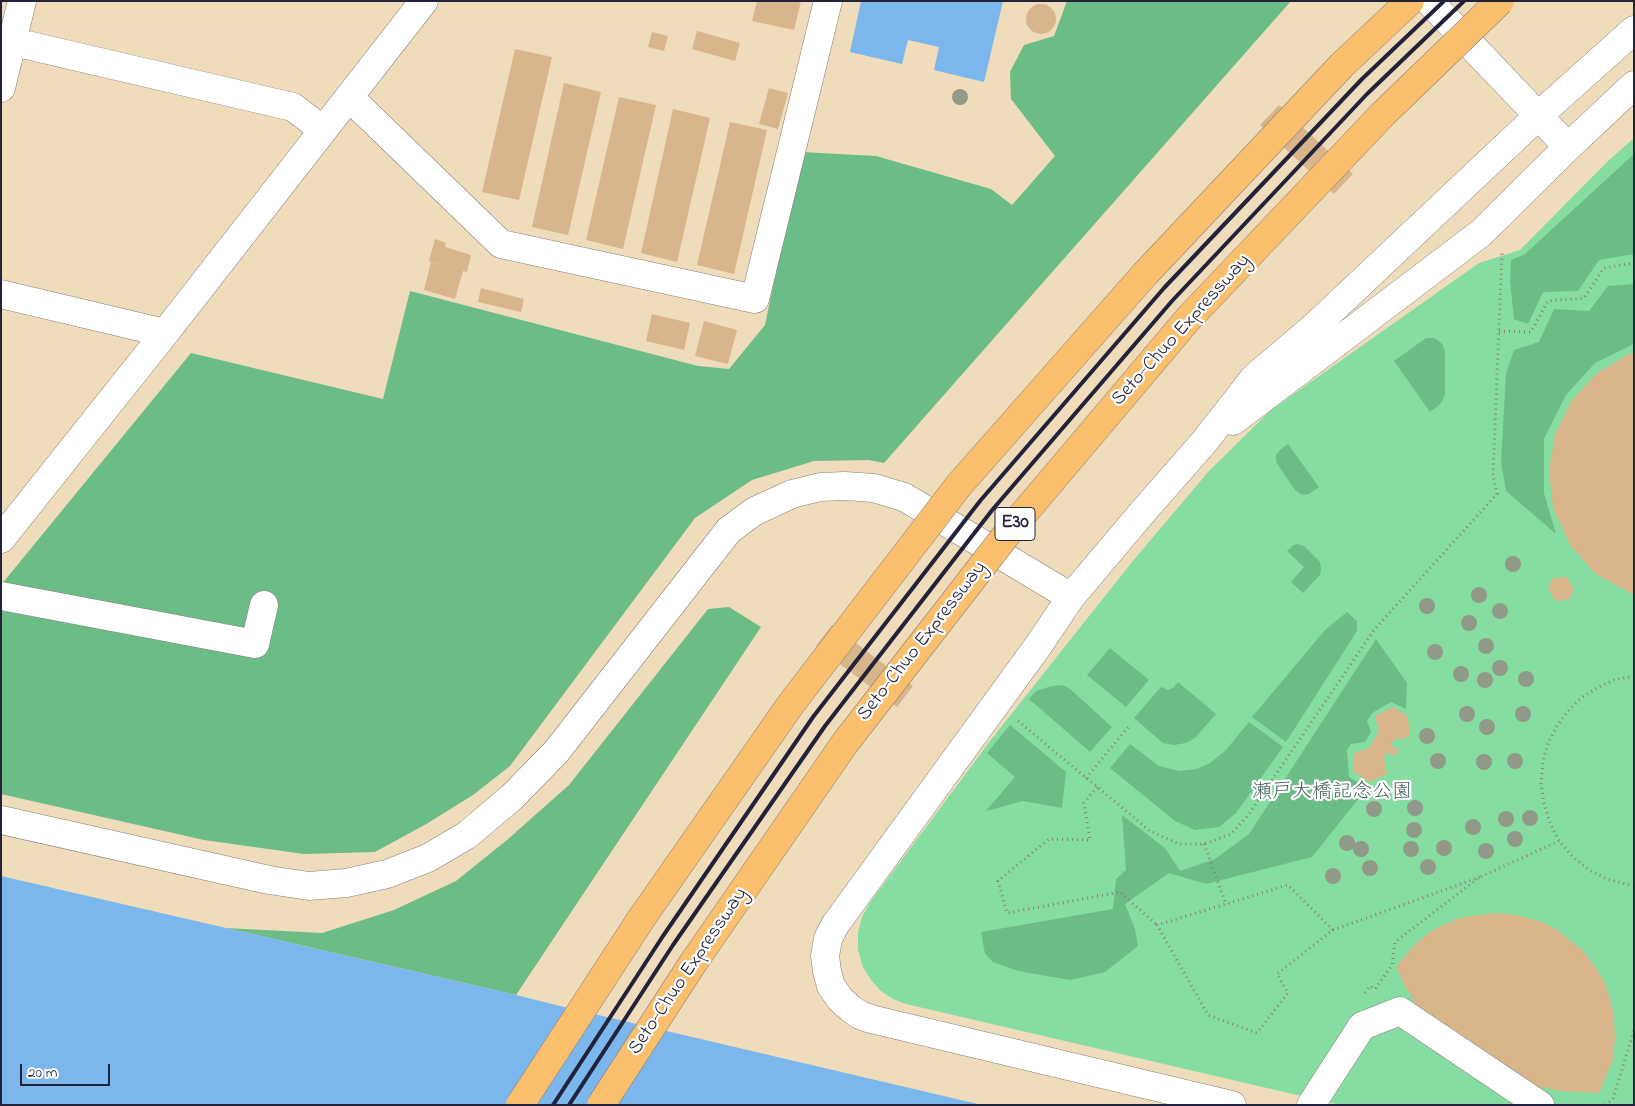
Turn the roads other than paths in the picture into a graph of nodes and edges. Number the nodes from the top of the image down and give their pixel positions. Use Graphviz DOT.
graph roads {
  1 [pos="22,1"];
  2 [pos="424,1"];
  3 [pos="828,1"];
  4 [pos="1410,1"];
  5 [pos="1429,1"];
  6 [pos="1500,1"];
  7 [pos="1634,30"];
  8 [pos="7,41"];
  9 [pos="1634,85"];
  10 [pos="1,88"];
  11 [pos="349,97"];
  12 [pos="1538,116"];
  13 [pos="324,130"];
  14 [pos="1568,147"];
  15 [pos="1,294"];
  16 [pos="165,333"];
  17 [pos="1204,442"];
  18 [pos="1,539"];
  19 [pos="1,596"];
  20 [pos="1071,597"];
  21 [pos="264,605"];
  22 [pos="1,820"];
  23 [pos="520,1105"];
  24 [pos="601,1105"];
  25 [pos="1232,1105"];
  26 [pos="1311,1105"];
  27 [pos="1540,1105"];
  1 -- 8 [label="street"];
  2 -- 11 [label="street"];
  3 -- 11 [label="street"];
  4 -- 23 [label="highway, bridge"];
  5 -- 12 [label="street"];
  6 -- 24 [label="highway, Seto-Chuo Expressway / E30, bridge"];
  7 -- 12 [label="street"];
  8 -- 10 [label="street"];
  8 -- 13 [label="street"];
  9 -- 14 [label="street"];
  11 -- 13 [label="street"];
  12 -- 14 [label="street"];
  12 -- 17 [label="street"];
  13 -- 16 [label="street"];
  14 -- 17 [label="street"];
  15 -- 16 [label="street"];
  16 -- 18 [label="street"];
  17 -- 20 [label="street"];
  19 -- 21 [label="street"];
  20 -- 22 [label="street"];
  20 -- 25 [label="street"];
  26 -- 27 [label="street"];
}
